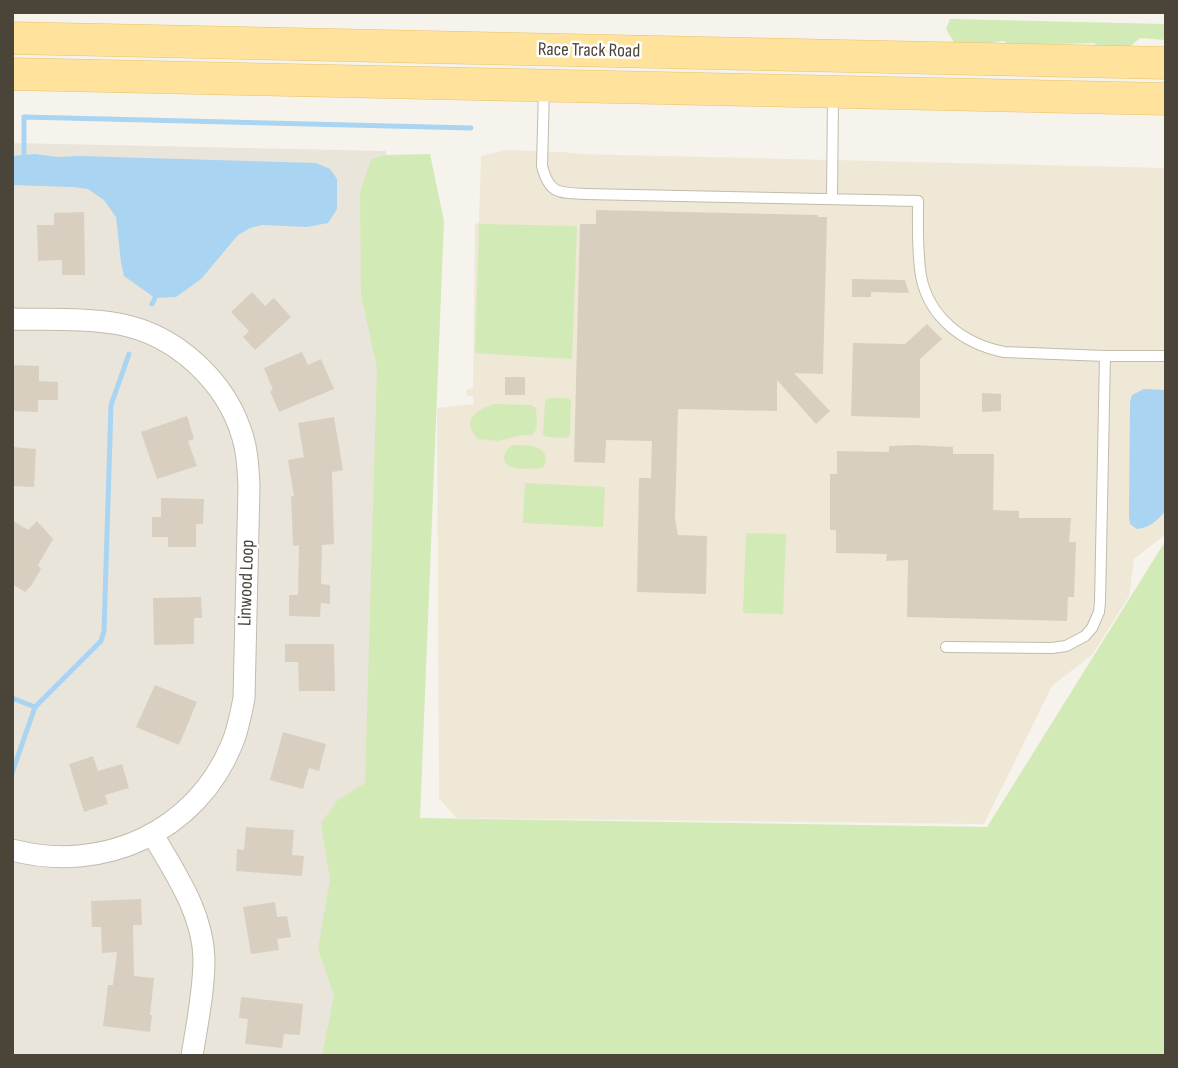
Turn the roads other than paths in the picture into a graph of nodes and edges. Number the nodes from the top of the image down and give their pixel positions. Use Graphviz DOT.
graph roads {
  1 [pos="12,38"];
  2 [pos="583,51"];
  3 [pos="834,56"];
  4 [pos="951,59"];
  5 [pos="1166,64"];
  6 [pos="12,74"];
  7 [pos="544,86"];
  8 [pos="833,92"];
  9 [pos="948,94"];
  10 [pos="1166,99"];
  11 [pos="832,198"];
  12 [pos="12,319"];
  13 [pos="1105,356"];
  14 [pos="1166,356"];
  15 [pos="946,647"];
  16 [pos="153,835"];
  17 [pos="12,850"];
  18 [pos="192,1056"];
  1 -- 2 [label="main road, Race Track Road"];
  2 -- 3 [label="main road, Race Track Road"];
  2 -- 7 [label="main road"];
  3 -- 4 [label="main road, Race Track Road"];
  3 -- 8 [label="main road"];
  4 -- 5 [label="main road, Race Track Road"];
  4 -- 9 [label="main road"];
  6 -- 7 [label="main road, Race Track Road"];
  7 -- 8 [label="main road, Race Track Road"];
  7 -- 11 [label="lane"];
  8 -- 9 [label="main road, Race Track Road"];
  8 -- 11 [label="lane"];
  9 -- 10 [label="main road, Race Track Road"];
  11 -- 13 [label="lane"];
  12 -- 16 [label="street, Linwood Loop"];
  13 -- 14 [label="lane"];
  13 -- 15 [label="lane"];
  16 -- 17 [label="street, Linwood Loop"];
  16 -- 18 [label="street"];
}
